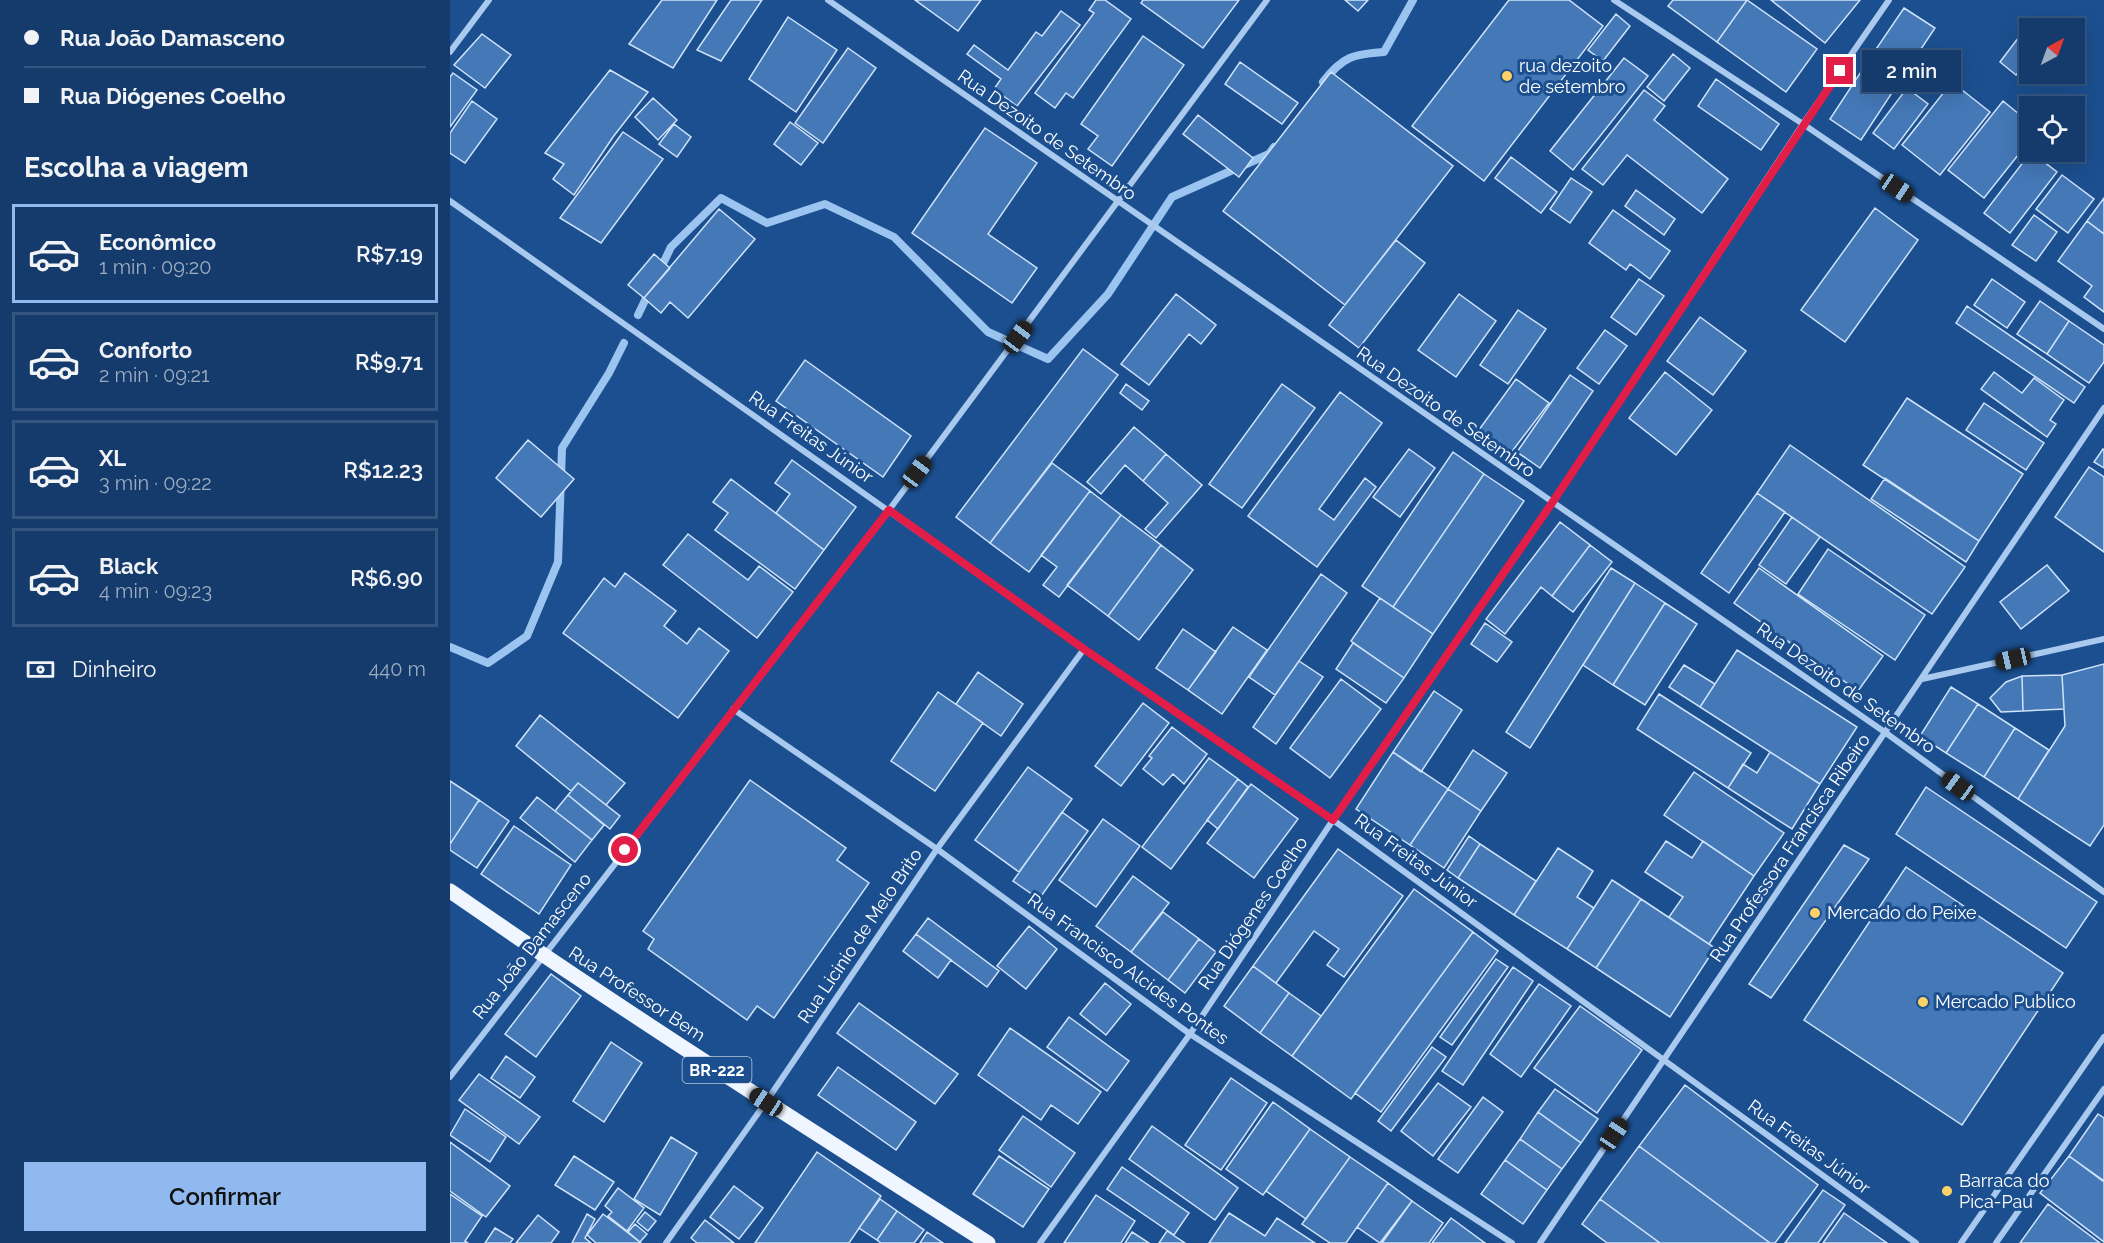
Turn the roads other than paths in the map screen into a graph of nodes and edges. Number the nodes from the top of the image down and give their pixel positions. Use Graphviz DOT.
graph roads {
  1 [pos="489,0"];
  2 [pos="828,0"];
  3 [pos="1267,0"];
  4 [pos="1614,0"];
  5 [pos="1889,0"];
  6 [pos="450,52"];
  7 [pos="1803,124"];
  8 [pos="450,201"];
  9 [pos="1118,203"];
  10 [pos="2104,329"];
  11 [pos="2104,408"];
  12 [pos="1552,503"];
  13 [pos="889,510"];
  14 [pos="2104,639"];
  15 [pos="1084,649"];
  16 [pos="1921,679"];
  17 [pos="733,709"];
  18 [pos="1886,733"];
  19 [pos="1333,820"];
  20 [pos="937,849"];
  21 [pos="450,891"];
  22 [pos="2104,892"];
  23 [pos="544,956"];
  24 [pos="1190,1034"];
  25 [pos="2104,1037"];
  26 [pos="1664,1061"];
  27 [pos="450,1077"];
  28 [pos="2104,1089"];
  29 [pos="766,1102"];
  30 [pos="666,1243"];
  31 [pos="988,1243"];
  32 [pos="1040,1243"];
  33 [pos="1512,1243"];
  34 [pos="1540,1243"];
  35 [pos="1916,1243"];
  36 [pos="1961,1243"];
  37 [pos="1996,1243"];
  1 -- 6 [label="street"];
  2 -- 9 [label="street, Rua Dezoito de Setembro"];
  3 -- 9 [label="street, Rua João Damasceno"];
  4 -- 7 [label="street"];
  5 -- 7 [label="street, Rua Diógenes Coelho"];
  7 -- 10 [label="street"];
  7 -- 12 [label="street, Rua Diógenes Coelho"];
  8 -- 13 [label="street, Rua Freitas Júnior"];
  9 -- 12 [label="street, Rua Dezoito de Setembro"];
  9 -- 13 [label="street, Rua João Damasceno"];
  11 -- 16 [label="street, Rua Professora Francisca Ribeiro"];
  12 -- 18 [label="street, Rua Dezoito de Setembro"];
  12 -- 19 [label="street, Rua Diógenes Coelho"];
  13 -- 15 [label="street, Rua Freitas Júnior"];
  13 -- 17 [label="street, Rua João Damasceno"];
  14 -- 16 [label="street"];
  15 -- 19 [label="street, Rua Freitas Júnior"];
  15 -- 20 [label="street, Rua Licinio de Melo Brito"];
  16 -- 18 [label="street, Rua Professora Francisca Ribeiro"];
  17 -- 20 [label="street, Rua Francisco Alcides Pontes"];
  17 -- 23 [label="street, Rua João Damasceno"];
  18 -- 22 [label="street, Rua Dezoito de Setembro"];
  18 -- 26 [label="street, Rua Professora Francisca Ribeiro"];
  19 -- 24 [label="street, Rua Diógenes Coelho"];
  19 -- 26 [label="street, Rua Freitas Júnior"];
  20 -- 24 [label="street, Rua Francisco Alcides Pontes"];
  20 -- 29 [label="street, Rua Licinio de Melo Brito"];
  21 -- 23 [label="main road, Rua Professor Bem / BR-222"];
  23 -- 27 [label="street, Rua João Damasceno"];
  23 -- 29 [label="main road, Rua Professor Bem / BR-222"];
  24 -- 32 [label="street, Rua Diógenes Coelho"];
  24 -- 33 [label="street, Rua Francisco Alcides Pontes"];
  25 -- 36 [label="street"];
  26 -- 34 [label="street, Rua Professora Francisca Ribeiro"];
  26 -- 35 [label="street, Rua Freitas Júnior"];
  28 -- 37 [label="street"];
  29 -- 30 [label="street, Rua Licinio de Melo Brito"];
  29 -- 31 [label="main road, Rua Professor Bem / BR-222"];
}
